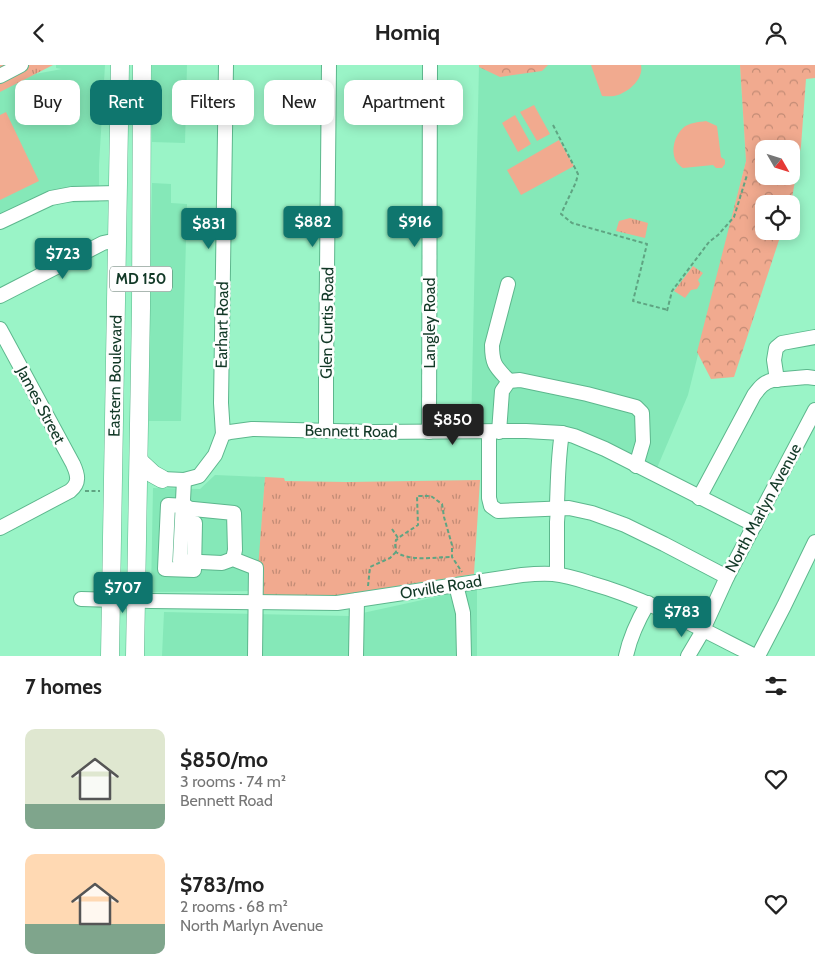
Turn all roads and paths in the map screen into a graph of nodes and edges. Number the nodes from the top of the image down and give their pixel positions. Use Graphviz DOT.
graph roads {
  1 [pos="21,65"];
  2 [pos="120,65"];
  3 [pos="142,65"];
  4 [pos="226,65"];
  5 [pos="329,65"];
  6 [pos="430,65"];
  7 [pos="0,76"];
  8 [pos="553,125"];
  9 [pos="747,175"];
  10 [pos="118,193"];
  11 [pos="0,222"];
  12 [pos="632,235"];
  13 [pos="117,240"];
  14 [pos="631,240"];
  15 [pos="508,285"];
  16 [pos="0,296"];
  17 [pos="0,329"];
  18 [pos="815,337"];
  19 [pos="815,378"];
  20 [pos="777,380"];
  21 [pos="509,381"];
  22 [pos="815,411"];
  23 [pos="326,430"];
  24 [pos="429,432"];
  25 [pos="494,432"];
  26 [pos="562,433"];
  27 [pos="223,434"];
  28 [pos="139,461"];
  29 [pos="636,466"];
  30 [pos="162,479"];
  31 [pos="184,480"];
  32 [pos="81,487"];
  33 [pos="102,491"];
  34 [pos="138,492"];
  35 [pos="699,498"];
  36 [pos="183,508"];
  37 [pos="558,509"];
  38 [pos="755,525"];
  39 [pos="0,528"];
  40 [pos="392,529"];
  41 [pos="398,539"];
  42 [pos="815,542"];
  43 [pos="396,552"];
  44 [pos="452,557"];
  45 [pos="232,559"];
  46 [pos="194,561"];
  47 [pos="557,574"];
  48 [pos="727,577"];
  49 [pos="460,585"];
  50 [pos="81,599"];
  51 [pos="111,599"];
  52 [pos="362,599"];
  53 [pos="136,601"];
  54 [pos="255,603"];
  55 [pos="648,603"];
  56 [pos="702,632"];
  57 [pos="110,656"];
  58 [pos="135,656"];
  59 [pos="255,656"];
  60 [pos="356,656"];
  61 [pos="464,656"];
  62 [pos="626,656"];
  63 [pos="688,656"];
  64 [pos="699,656"];
  65 [pos="756,656"];
  1 -- 7 [label="street"];
  2 -- 10 [label="main road, Eastern Boulevard / MD 150"];
  3 -- 28 [label="main road, Eastern Boulevard / MD 150"];
  4 -- 27 [label="street, Earhart Road"];
  5 -- 23 [label="street, Glen Curtis Road"];
  6 -- 24 [label="street, Langley Road"];
  8 -- 14 [label="path"];
  9 -- 14 [label="path"];
  10 -- 11 [label="street"];
  10 -- 13 [label="main road, Eastern Boulevard / MD 150"];
  12 -- 14 [label="path"];
  13 -- 16 [label="street"];
  13 -- 51 [label="main road, Eastern Boulevard / MD 150"];
  15 -- 21 [label="street"];
  17 -- 32 [label="street, James Street"];
  18 -- 20 [label="street"];
  19 -- 20 [label="street"];
  20 -- 35 [label="street"];
  21 -- 25 [label="street"];
  21 -- 29 [label="street"];
  22 -- 38 [label="street, North Marlyn Avenue"];
  23 -- 24 [label="street, Bennett Road"];
  23 -- 27 [label="street, Bennett Road"];
  24 -- 25 [label="street, Bennett Road"];
  25 -- 26 [label="street, Bennett Road"];
  25 -- 37 [label="street"];
  26 -- 29 [label="street, Bennett Road"];
  26 -- 37 [label="street"];
  27 -- 31 [label="street"];
  28 -- 30 [label="main road"];
  28 -- 34 [label="main road, Eastern Boulevard / MD 150"];
  29 -- 35 [label="street, Bennett Road"];
  30 -- 31 [label="street"];
  30 -- 34 [label="main road"];
  31 -- 36 [label="street"];
  32 -- 33 [label="path"];
  32 -- 39 [label="street"];
  34 -- 53 [label="main road, Eastern Boulevard / MD 150"];
  35 -- 38 [label="street, Bennett Road"];
  36 -- 45 [label="street"];
  36 -- 46 [label="street"];
  37 -- 47 [label="street"];
  37 -- 48 [label="street"];
  38 -- 48 [label="street, North Marlyn Avenue"];
  40 -- 41 [label="path"];
  41 -- 43 [label="path"];
  41 -- 44 [label="path"];
  42 -- 65 [label="street"];
  43 -- 44 [label="path"];
  43 -- 52 [label="path"];
  44 -- 49 [label="path"];
  45 -- 46 [label="street"];
  45 -- 54 [label="street"];
  46 -- 46 [label="street"];
  47 -- 49 [label="street, Orville Road"];
  47 -- 55 [label="street, Orville Road"];
  48 -- 56 [label="street, North Marlyn Avenue"];
  49 -- 52 [label="street, Orville Road"];
  49 -- 61 [label="street"];
  50 -- 51 [label="street, Orville Road"];
  51 -- 53 [label="street, Orville Road"];
  51 -- 57 [label="main road, Eastern Boulevard / MD 150"];
  52 -- 54 [label="street, Orville Road"];
  52 -- 60 [label="street"];
  53 -- 54 [label="street, Orville Road"];
  53 -- 58 [label="main road, Eastern Boulevard / MD 150"];
  54 -- 59 [label="street"];
  55 -- 56 [label="street, Orville Road"];
  55 -- 62 [label="street"];
  56 -- 63 [label="street, North Marlyn Avenue"];
  56 -- 64 [label="street, North Marlyn Avenue"];
  56 -- 65 [label="street, Orville Road"];
}
